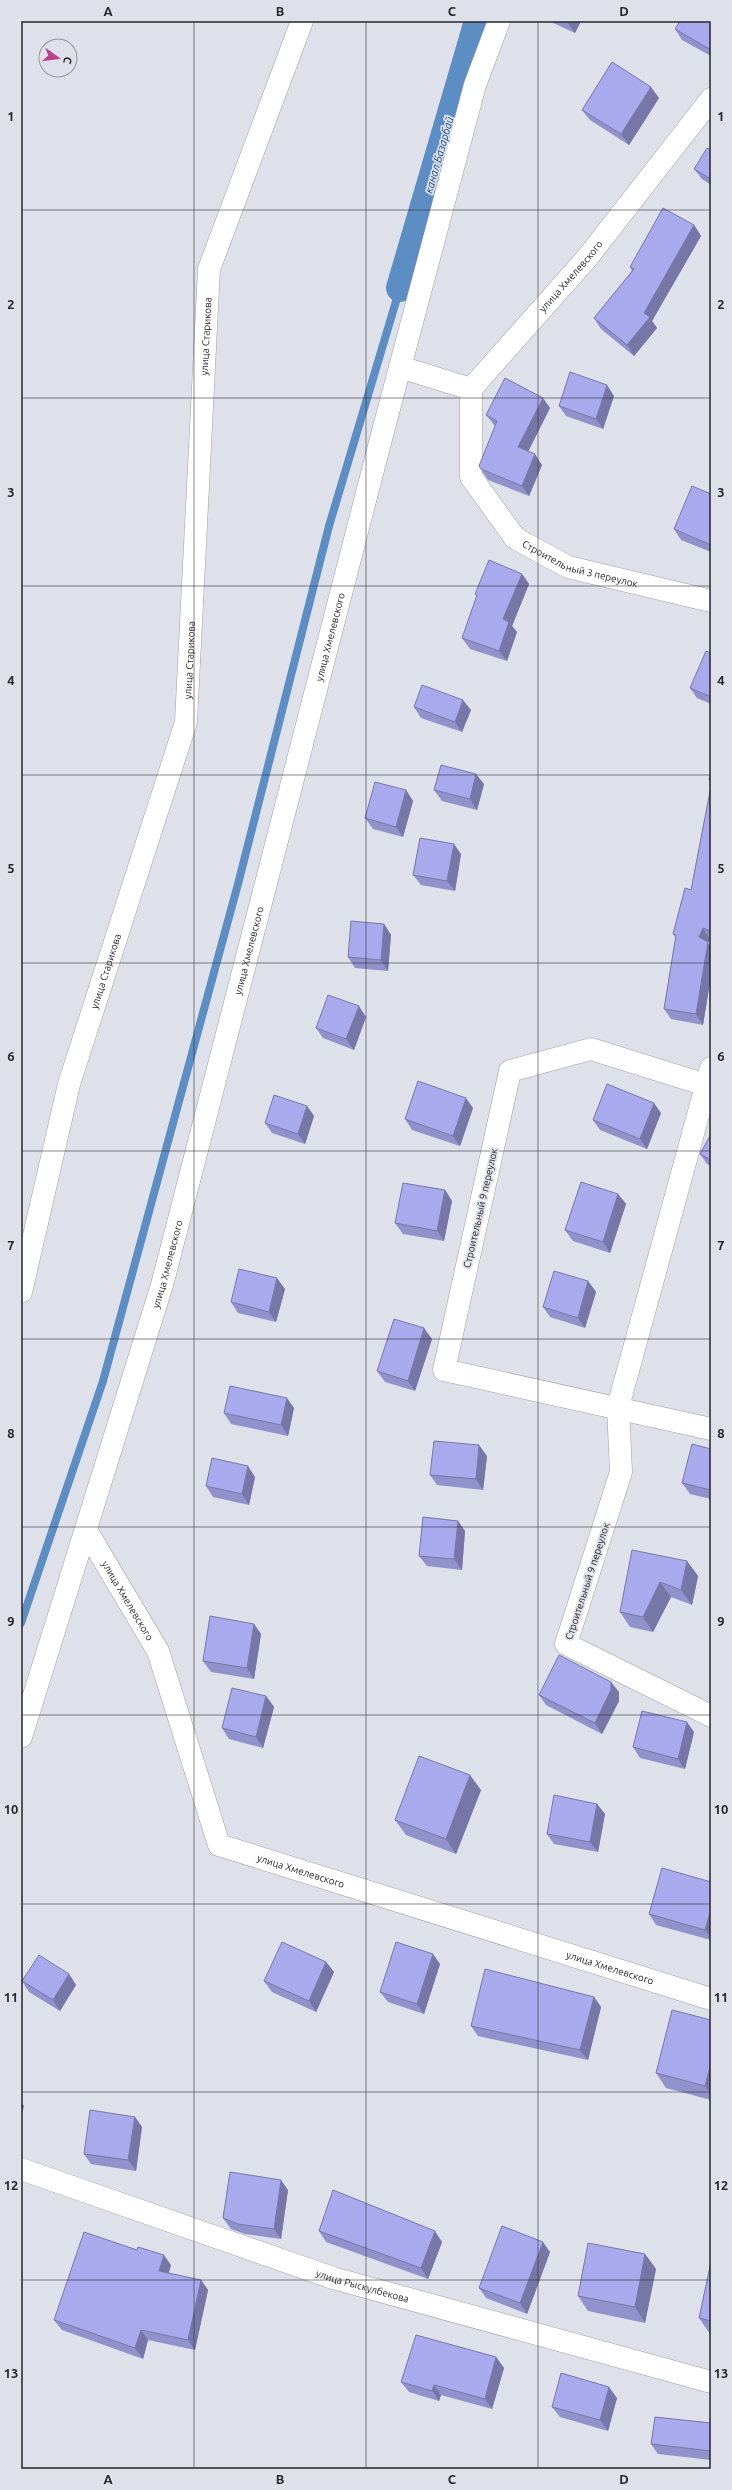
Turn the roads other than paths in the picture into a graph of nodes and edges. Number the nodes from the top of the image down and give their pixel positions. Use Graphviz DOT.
graph roads {
  1 [pos="302,21"];
  2 [pos="499,21"];
  3 [pos="711,99"];
  4 [pos="400,367"];
  5 [pos="471,389"];
  6 [pos="711,601"];
  7 [pos="709,1076"];
  8 [pos="21,1292"];
  9 [pos="618,1407"];
  10 [pos="711,1429"];
  11 [pos="86,1530"];
  12 [pos="711,1716"];
  13 [pos="21,1737"];
  14 [pos="711,1999"];
  15 [pos="21,2169"];
  16 [pos="711,2382"];
  1 -- 8 [label="street, улица Старикова"];
  2 -- 4 [label="street, улица Хмелевского"];
  3 -- 5 [label="street, улица Хмелевского"];
  4 -- 5 [label="street"];
  4 -- 11 [label="street, улица Хмелевского"];
  5 -- 6 [label="street, Строительный 3 переулок"];
  7 -- 9 [label="street, Строительный 9 переулок"];
  7 -- 9 [label="street, Строительный 9 переулок"];
  9 -- 10 [label="street"];
  9 -- 12 [label="street, Строительный 9 переулок"];
  11 -- 13 [label="street, улица Хмелевского"];
  11 -- 14 [label="street, улица Хмелевского"];
  15 -- 16 [label="street, улица Рыскулбекова"];
}
